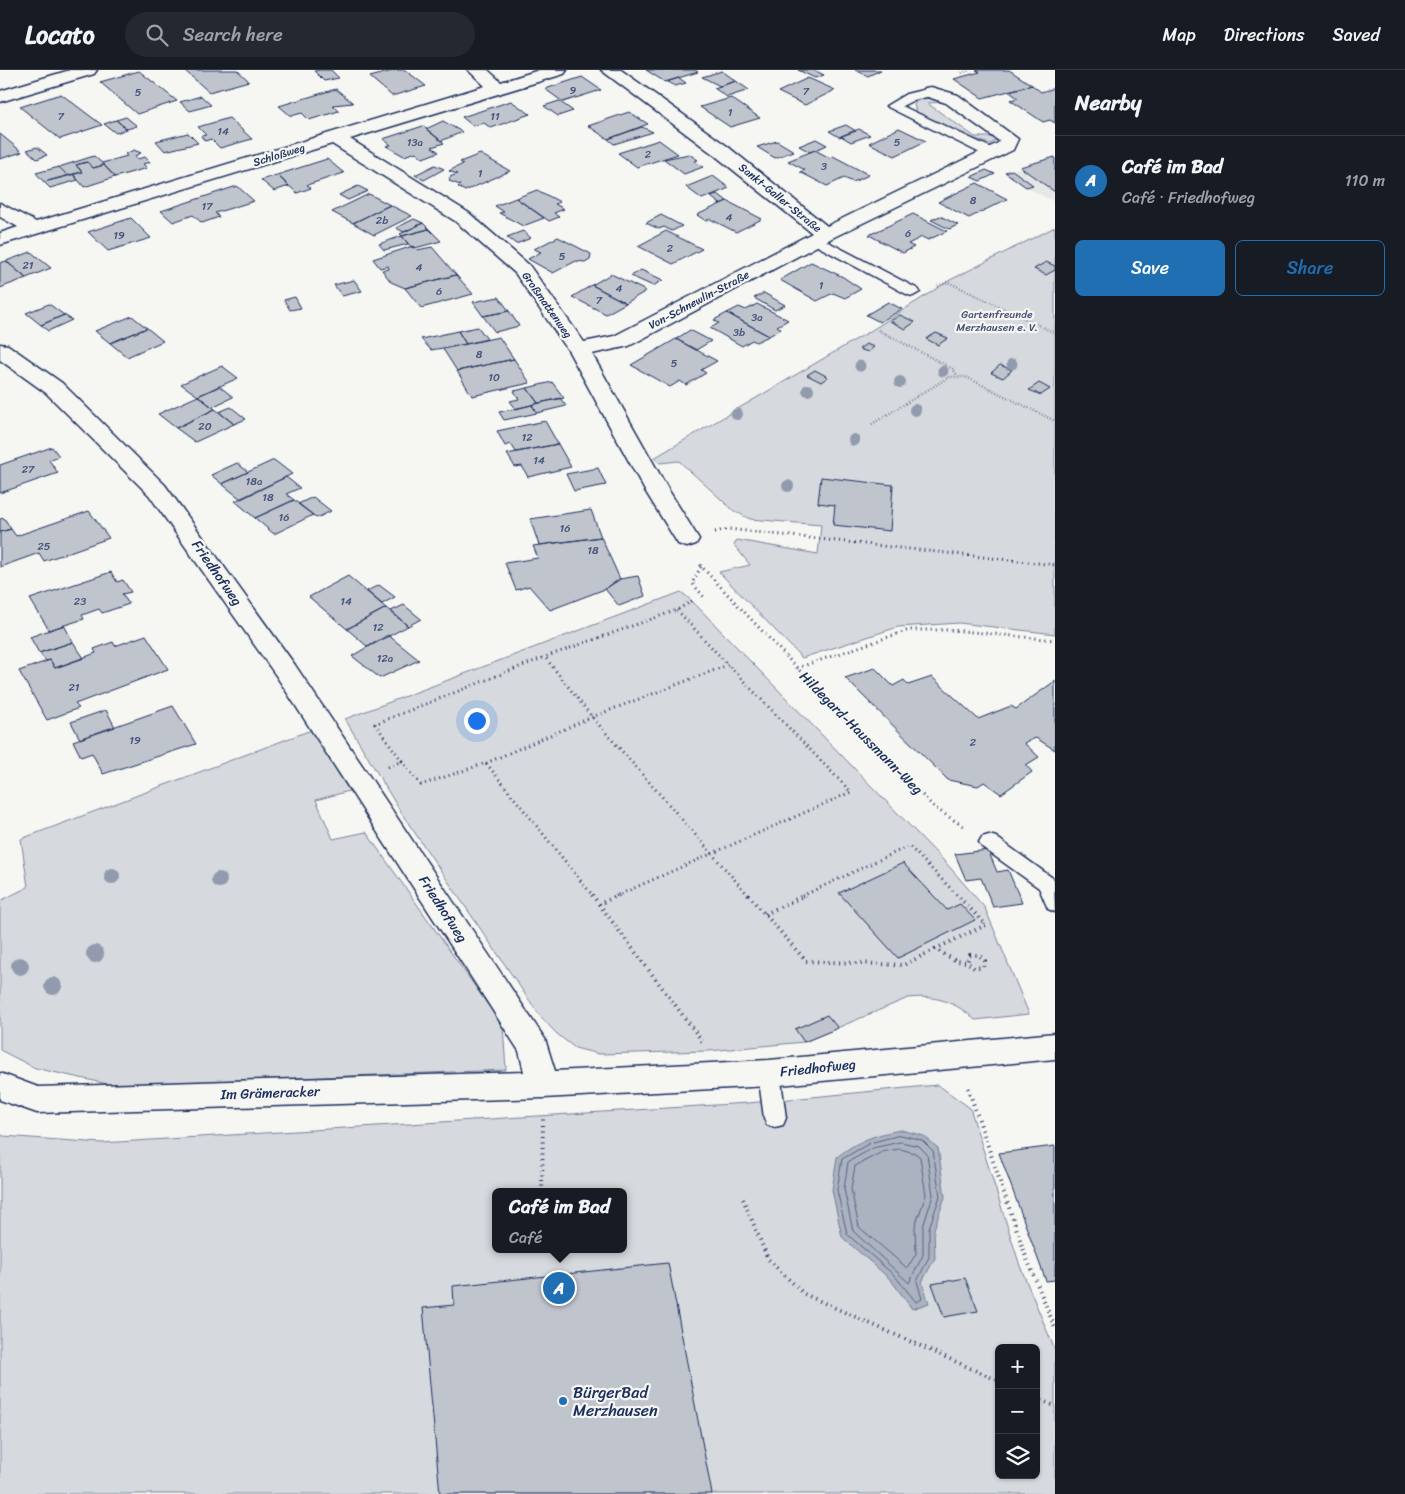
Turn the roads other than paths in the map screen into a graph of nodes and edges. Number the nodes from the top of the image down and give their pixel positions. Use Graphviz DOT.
graph roads {
  1 [pos="88,70"];
  2 [pos="477,70"];
  3 [pos="558,70"];
  4 [pos="610,70"];
  5 [pos="499,89"];
  6 [pos="931,92"];
  7 [pos="0,97"];
  8 [pos="335,138"];
  9 [pos="993,154"];
  10 [pos="0,209"];
  11 [pos="33,228"];
  12 [pos="820,236"];
  13 [pos="0,239"];
  14 [pos="913,292"];
  15 [pos="0,350"];
  16 [pos="579,350"];
  17 [pos="687,539"];
  18 [pos="989,842"];
  19 [pos="1055,904"];
  20 [pos="1055,1046"];
  21 [pos="769,1073"];
  22 [pos="543,1085"];
  23 [pos="0,1086"];
  24 [pos="774,1118"];
  1 -- 7 [label="street"];
  2 -- 5 [label="street"];
  3 -- 5 [label="street, Schloßweg"];
  4 -- 12 [label="street, Sankt-Galler-Straße"];
  5 -- 8 [label="street, Schloßweg"];
  6 -- 9 [label="street, Sankt-Galler-Straße"];
  6 -- 9 [label="lane, Sankt-Galler-Straße"];
  8 -- 11 [label="street, Schloßweg"];
  8 -- 16 [label="street, Großmattenweg"];
  9 -- 12 [label="street, Sankt-Galler-Straße"];
  10 -- 11 [label="street"];
  11 -- 13 [label="street, Schloßweg"];
  12 -- 14 [label="lane"];
  12 -- 16 [label="street, Von-Schnewlin-Straße"];
  15 -- 22 [label="street, Friedhofweg"];
  16 -- 17 [label="street, Großmattenweg"];
  18 -- 19 [label="lane"];
  20 -- 21 [label="street, Friedhofweg"];
  21 -- 22 [label="street, Friedhofweg"];
  21 -- 24 [label="lane"];
  22 -- 23 [label="street, Im Grämeracker"];
}
